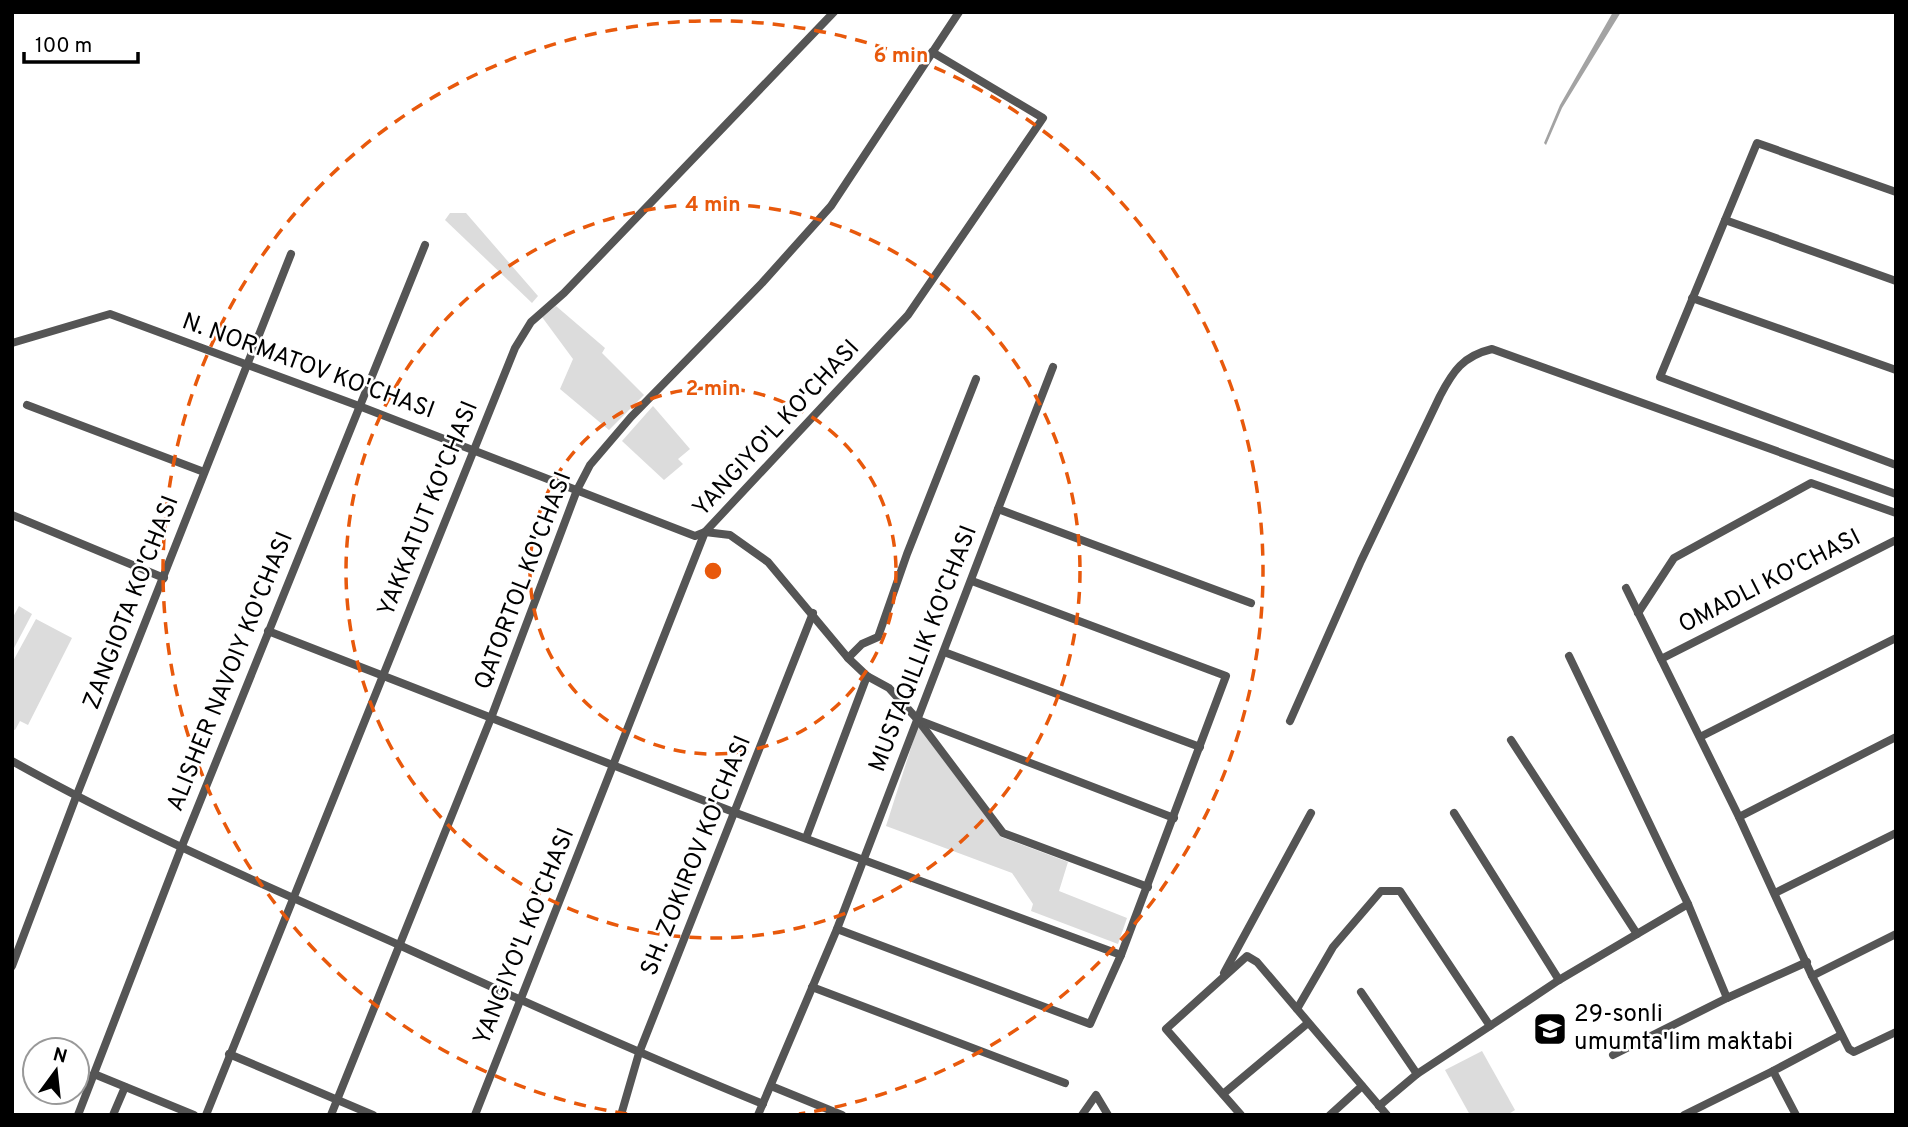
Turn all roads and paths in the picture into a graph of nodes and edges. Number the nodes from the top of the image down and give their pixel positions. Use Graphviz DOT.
graph roads {
  1 [pos="834,12"];
  2 [pos="959,12"];
  3 [pos="932,52"];
  4 [pos="1896,192"];
  5 [pos="1725,220"];
  6 [pos="425,244"];
  7 [pos="291,254"];
  8 [pos="1896,281"];
  9 [pos="1692,298"];
  10 [pos="12,343"];
  11 [pos="248,365"];
  12 [pos="1053,367"];
  13 [pos="1896,370"];
  14 [pos="976,379"];
  15 [pos="27,405"];
  16 [pos="359,406"];
  17 [pos="472,449"];
  18 [pos="1896,466"];
  19 [pos="204,472"];
  20 [pos="576,490"];
  21 [pos="1896,495"];
  22 [pos="998,509"];
  23 [pos="1896,513"];
  24 [pos="12,515"];
  25 [pos="705,532"];
  26 [pos="1896,540"];
  27 [pos="164,578"];
  28 [pos="972,581"];
  29 [pos="1626,588"];
  30 [pos="1251,603"];
  31 [pos="1639,613"];
  32 [pos="813,614"];
  33 [pos="268,631"];
  34 [pos="1896,638"];
  35 [pos="944,652"];
  36 [pos="1569,656"];
  37 [pos="848,658"];
  38 [pos="1661,659"];
  39 [pos="383,676"];
  40 [pos="867,676"];
  41 [pos="491,718"];
  42 [pos="918,720"];
  43 [pos="1290,721"];
  44 [pos="1700,737"];
  45 [pos="1896,737"];
  46 [pos="1511,740"];
  47 [pos="1200,747"];
  48 [pos="12,761"];
  49 [pos="613,765"];
  50 [pos="76,797"];
  51 [pos="736,813"];
  52 [pos="1311,813"];
  53 [pos="1454,813"];
  54 [pos="1740,817"];
  55 [pos="1174,818"];
  56 [pos="1896,833"];
  57 [pos="806,838"];
  58 [pos="182,846"];
  59 [pos="864,859"];
  60 [pos="1148,887"];
  61 [pos="1775,893"];
  62 [pos="294,899"];
  63 [pos="1688,904"];
  64 [pos="837,929"];
  65 [pos="1637,934"];
  66 [pos="1896,934"];
  67 [pos="400,946"];
  68 [pos="1121,955"];
  69 [pos="1807,962"];
  70 [pos="12,966"];
  71 [pos="1812,976"];
  72 [pos="1221,979"];
  73 [pos="1559,980"];
  74 [pos="812,987"];
  75 [pos="1361,992"];
  76 [pos="1727,998"];
  77 [pos="521,1001"];
  78 [pos="1297,1009"];
  79 [pos="1308,1023"];
  80 [pos="1490,1026"];
  81 [pos="1896,1032"];
  82 [pos="1841,1035"];
  83 [pos="229,1054"];
  84 [pos="639,1054"];
  85 [pos="1613,1055"];
  86 [pos="1773,1070"];
  87 [pos="94,1074"];
  88 [pos="1418,1074"];
  89 [pos="1065,1083"];
  90 [pos="771,1086"];
  91 [pos="1362,1086"];
  92 [pos="125,1087"];
  93 [pos="1223,1094"];
  94 [pos="338,1099"];
  95 [pos="763,1104"];
  96 [pos="1379,1106"];
  97 [pos="78,1115"];
  98 [pos="113,1115"];
  99 [pos="194,1115"];
  100 [pos="206,1115"];
  101 [pos="331,1115"];
  102 [pos="373,1115"];
  103 [pos="475,1115"];
  104 [pos="621,1115"];
  105 [pos="758,1115"];
  106 [pos="842,1115"];
  107 [pos="1082,1115"];
  108 [pos="1108,1115"];
  109 [pos="1241,1115"];
  110 [pos="1330,1115"];
  111 [pos="1387,1115"];
  112 [pos="1684,1115"];
  113 [pos="1796,1115"];
  1 -- 17 [label="street, YAKKATUT KO'CHASI"];
  2 -- 3 [label="street, QATORTOL KO'CHASI"];
  3 -- 20 [label="street, QATORTOL KO'CHASI"];
  3 -- 25 [label="street, YANGIYO'L KO'CHASI"];
  4 -- 5 [label="street"];
  5 -- 8 [label="street"];
  5 -- 9 [label="street"];
  6 -- 16 [label="street, ALISHER NAVOIY KO'CHASI"];
  7 -- 11 [label="street, ZANGIOTA KO'CHASI"];
  9 -- 13 [label="street"];
  9 -- 18 [label="street"];
  10 -- 11 [label="street, N. NORMATOV KO'CHASI"];
  11 -- 16 [label="street, N. NORMATOV KO'CHASI"];
  11 -- 19 [label="street, ZANGIOTA KO'CHASI"];
  12 -- 22 [label="street"];
  14 -- 37 [label="street"];
  15 -- 19 [label="street"];
  16 -- 17 [label="street, N. NORMATOV KO'CHASI"];
  16 -- 33 [label="street, ALISHER NAVOIY KO'CHASI"];
  17 -- 20 [label="street, N. NORMATOV KO'CHASI"];
  17 -- 39 [label="street, YAKKATUT KO'CHASI"];
  19 -- 27 [label="street, ZANGIOTA KO'CHASI"];
  20 -- 25 [label="street, N. NORMATOV KO'CHASI"];
  20 -- 41 [label="street, QATORTOL KO'CHASI"];
  21 -- 43 [label="street"];
  22 -- 28 [label="street, MUSTAQILLIK KO'CHASI"];
  22 -- 30 [label="street, MUSTAQILLIK KO'CHASI"];
  23 -- 31 [label="street"];
  24 -- 27 [label="street"];
  25 -- 32 [label="street"];
  25 -- 49 [label="street, YANGIYO'L KO'CHASI"];
  26 -- 38 [label="street, OMADLI KO'CHASI"];
  27 -- 50 [label="street, ZANGIOTA KO'CHASI"];
  28 -- 35 [label="street, MUSTAQILLIK KO'CHASI"];
  28 -- 47 [label="street"];
  29 -- 31 [label="street"];
  31 -- 38 [label="street"];
  32 -- 37 [label="street"];
  32 -- 51 [label="street, SH. ZOKIROV KO'CHASI"];
  33 -- 39 [label="street"];
  33 -- 58 [label="street, ALISHER NAVOIY KO'CHASI"];
  34 -- 44 [label="street"];
  35 -- 42 [label="street, MUSTAQILLIK KO'CHASI"];
  35 -- 47 [label="street"];
  36 -- 63 [label="street"];
  37 -- 40 [label="street"];
  38 -- 44 [label="street"];
  39 -- 41 [label="street"];
  39 -- 62 [label="street, YAKKATUT KO'CHASI"];
  40 -- 42 [label="street"];
  40 -- 57 [label="street"];
  41 -- 49 [label="street"];
  41 -- 67 [label="street, QATORTOL KO'CHASI"];
  42 -- 55 [label="street"];
  42 -- 59 [label="street, MUSTAQILLIK KO'CHASI"];
  42 -- 60 [label="street"];
  44 -- 54 [label="street"];
  45 -- 54 [label="street"];
  46 -- 65 [label="street"];
  47 -- 55 [label="street"];
  48 -- 50 [label="street"];
  49 -- 51 [label="street"];
  49 -- 77 [label="street, YANGIYO'L KO'CHASI"];
  50 -- 58 [label="street"];
  50 -- 70 [label="street, ZANGIOTA KO'CHASI"];
  51 -- 57 [label="street"];
  51 -- 84 [label="street, SH. ZOKIROV KO'CHASI"];
  52 -- 72 [label="street"];
  53 -- 73 [label="street"];
  54 -- 61 [label="street"];
  55 -- 60 [label="street"];
  56 -- 61 [label="street"];
  57 -- 59 [label="street"];
  58 -- 62 [label="street"];
  58 -- 87 [label="street, ALISHER NAVOIY KO'CHASI"];
  59 -- 64 [label="street, MUSTAQILLIK KO'CHASI"];
  59 -- 68 [label="street"];
  60 -- 68 [label="street"];
  61 -- 69 [label="street"];
  62 -- 67 [label="street"];
  62 -- 83 [label="street, YAKKATUT KO'CHASI"];
  63 -- 65 [label="street"];
  63 -- 76 [label="street"];
  64 -- 68 [label="street"];
  64 -- 74 [label="street, MUSTAQILLIK KO'CHASI"];
  65 -- 73 [label="street"];
  66 -- 71 [label="street"];
  67 -- 77 [label="street"];
  67 -- 94 [label="street, QATORTOL KO'CHASI"];
  69 -- 71 [label="street"];
  69 -- 76 [label="street"];
  71 -- 82 [label="street"];
  72 -- 78 [label="street"];
  72 -- 93 [label="street"];
  73 -- 80 [label="street"];
  74 -- 89 [label="street"];
  74 -- 90 [label="street, MUSTAQILLIK KO'CHASI"];
  75 -- 88 [label="street"];
  76 -- 85 [label="street"];
  77 -- 84 [label="street"];
  77 -- 103 [label="street, YANGIYO'L KO'CHASI"];
  78 -- 79 [label="street"];
  78 -- 80 [label="street"];
  79 -- 91 [label="street"];
  79 -- 93 [label="street"];
  80 -- 88 [label="street"];
  81 -- 82 [label="street"];
  82 -- 86 [label="street"];
  83 -- 94 [label="street"];
  83 -- 100 [label="street, YAKKATUT KO'CHASI"];
  84 -- 95 [label="street"];
  84 -- 104 [label="street, SH. ZOKIROV KO'CHASI"];
  86 -- 112 [label="street"];
  86 -- 113 [label="street"];
  87 -- 92 [label="street"];
  87 -- 97 [label="street, ALISHER NAVOIY KO'CHASI"];
  88 -- 96 [label="street"];
  90 -- 95 [label="street, MUSTAQILLIK KO'CHASI"];
  90 -- 106 [label="street"];
  91 -- 96 [label="street"];
  91 -- 110 [label="street"];
  92 -- 98 [label="street"];
  92 -- 99 [label="street"];
  93 -- 109 [label="street"];
  94 -- 101 [label="street, QATORTOL KO'CHASI"];
  94 -- 102 [label="street"];
  95 -- 105 [label="street, MUSTAQILLIK KO'CHASI"];
  96 -- 111 [label="street"];
  107 -- 108 [label="street"];
}
